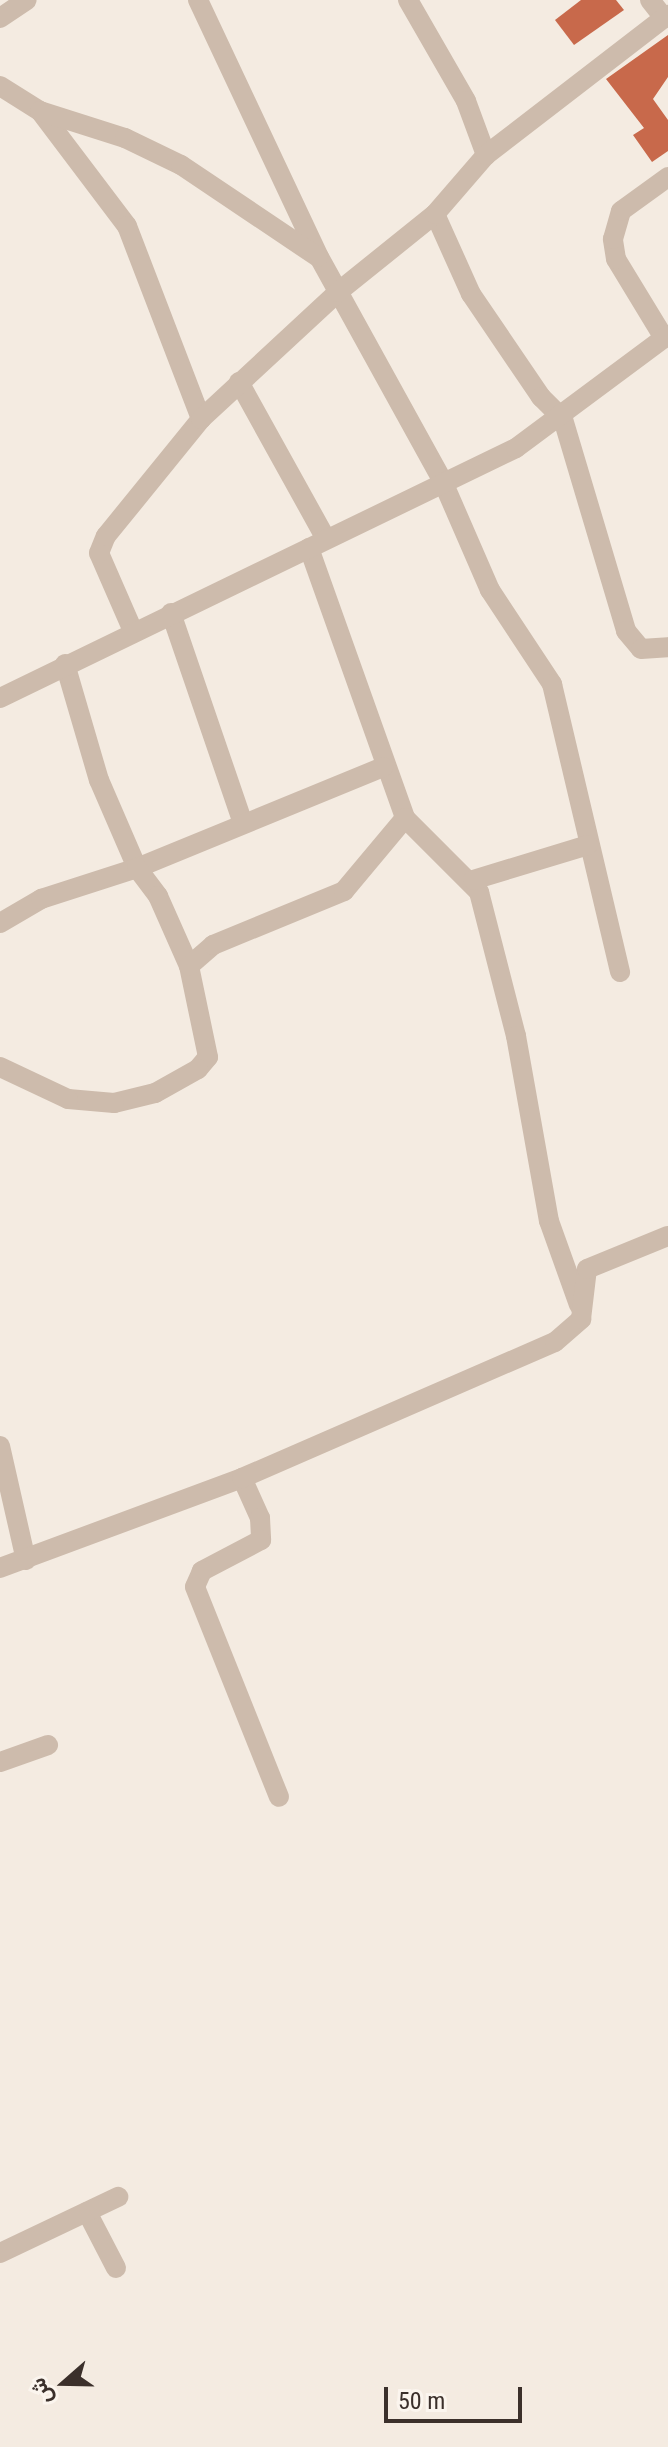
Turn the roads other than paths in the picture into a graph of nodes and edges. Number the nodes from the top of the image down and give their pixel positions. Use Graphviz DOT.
graph roads {
  1 [pos="27,0"];
  2 [pos="198,0"];
  3 [pos="408,0"];
  4 [pos="650,0"];
  5 [pos="666,16"];
  6 [pos="0,18"];
  7 [pos="0,86"];
  8 [pos="40,111"];
  9 [pos="486,155"];
  10 [pos="668,177"];
  11 [pos="435,214"];
  12 [pos="319,257"];
  13 [pos="338,292"];
  14 [pos="666,336"];
  15 [pos="239,382"];
  16 [pos="201,419"];
  17 [pos="563,419"];
  18 [pos="443,482"];
  19 [pos="318,544"];
  20 [pos="171,613"];
  21 [pos="133,631"];
  22 [pos="668,647"];
  23 [pos="65,664"];
  24 [pos="0,698"];
  25 [pos="383,767"];
  26 [pos="405,818"];
  27 [pos="242,820"];
  28 [pos="588,845"];
  29 [pos="137,868"];
  30 [pos="473,880"];
  31 [pos="0,923"];
  32 [pos="189,966"];
  33 [pos="620,972"];
  34 [pos="0,1067"];
  35 [pos="668,1236"];
  36 [pos="579,1305"];
  37 [pos="0,1446"];
  38 [pos="242,1478"];
  39 [pos="26,1560"];
  40 [pos="0,1568"];
  41 [pos="48,1745"];
  42 [pos="0,1762"];
  43 [pos="279,1797"];
  44 [pos="118,2197"];
  45 [pos="87,2212"];
  46 [pos="0,2253"];
  47 [pos="116,2268"];
  1 -- 6 [label="street"];
  2 -- 12 [label="street"];
  3 -- 9 [label="street"];
  4 -- 5 [label="street"];
  5 -- 9 [label="street"];
  7 -- 8 [label="street"];
  8 -- 12 [label="street"];
  8 -- 16 [label="street"];
  9 -- 11 [label="street"];
  10 -- 14 [label="street"];
  11 -- 13 [label="street"];
  11 -- 17 [label="street"];
  12 -- 13 [label="street"];
  13 -- 15 [label="street"];
  13 -- 18 [label="street"];
  14 -- 17 [label="street"];
  15 -- 16 [label="street"];
  15 -- 19 [label="street"];
  16 -- 21 [label="street"];
  17 -- 18 [label="street"];
  17 -- 22 [label="street"];
  18 -- 19 [label="street"];
  18 -- 28 [label="street"];
  19 -- 20 [label="street"];
  19 -- 25 [label="street"];
  20 -- 21 [label="street"];
  20 -- 27 [label="street"];
  21 -- 23 [label="street"];
  23 -- 24 [label="street"];
  23 -- 29 [label="street"];
  25 -- 26 [label="street"];
  25 -- 27 [label="street"];
  26 -- 30 [label="street"];
  26 -- 32 [label="street"];
  27 -- 29 [label="street"];
  28 -- 30 [label="street"];
  28 -- 33 [label="street"];
  29 -- 31 [label="street"];
  29 -- 32 [label="street"];
  30 -- 36 [label="street"];
  32 -- 34 [label="street"];
  35 -- 36 [label="street"];
  36 -- 38 [label="street"];
  37 -- 39 [label="street"];
  38 -- 39 [label="street"];
  38 -- 43 [label="street"];
  39 -- 40 [label="street"];
  41 -- 42 [label="street"];
  44 -- 45 [label="street"];
  45 -- 46 [label="street"];
  45 -- 47 [label="street"];
}
